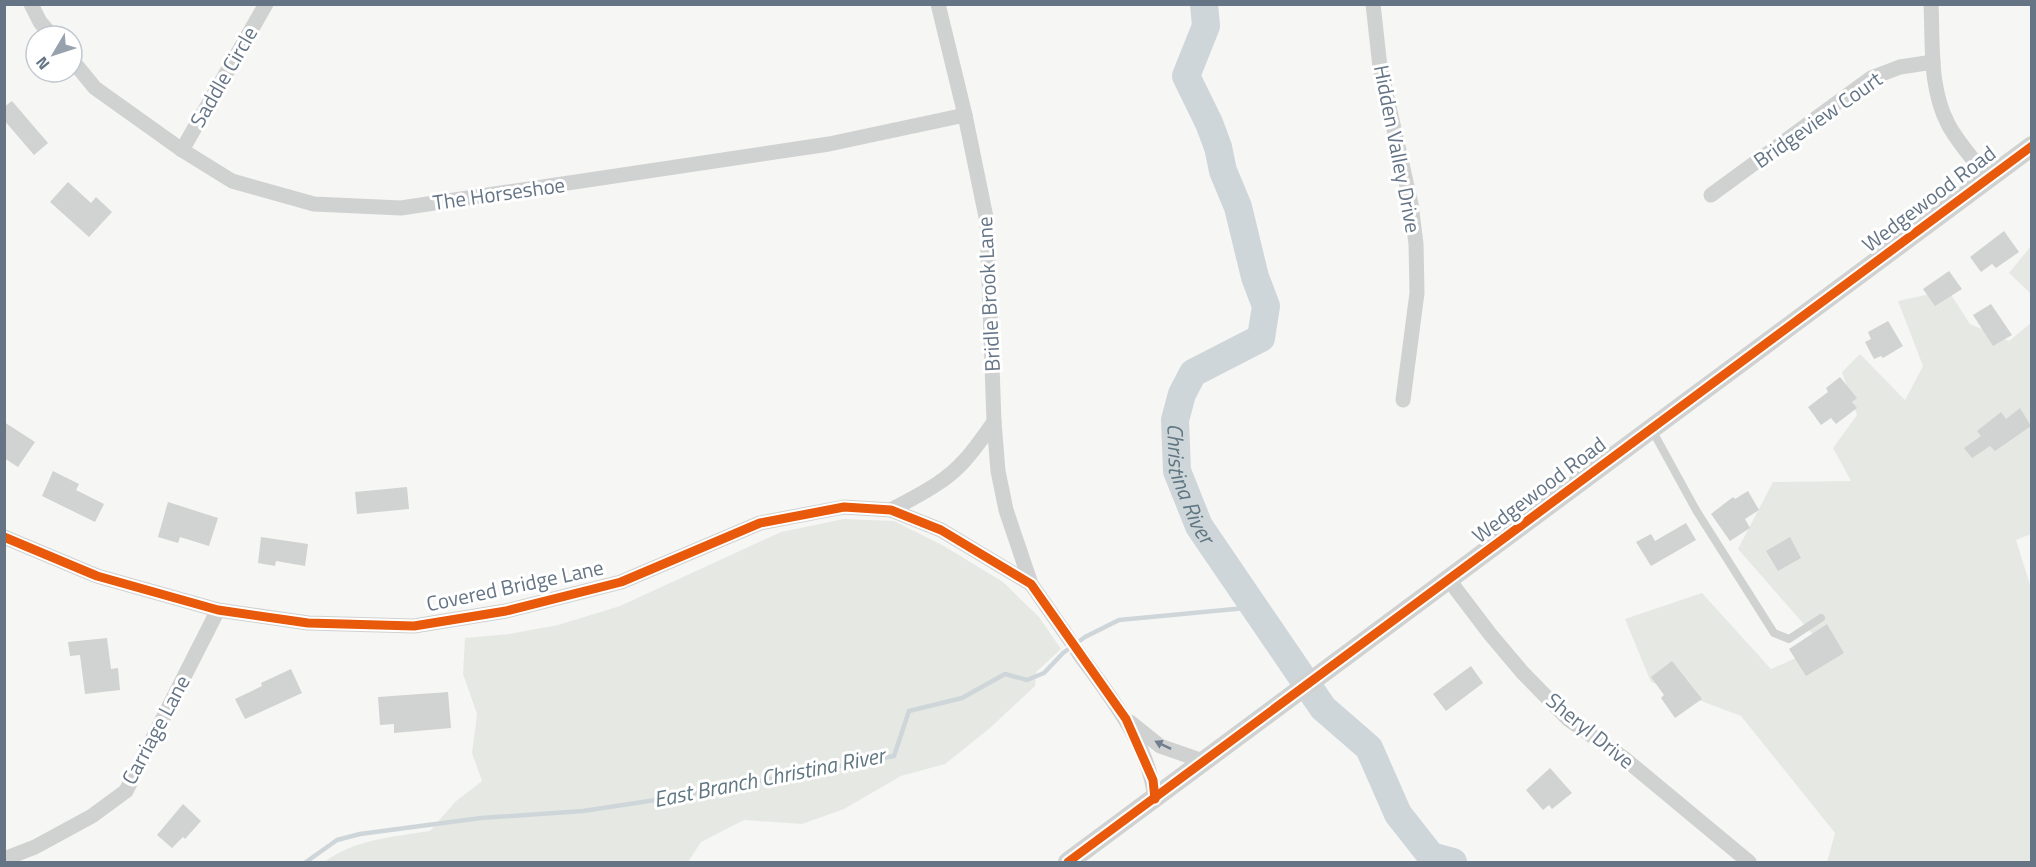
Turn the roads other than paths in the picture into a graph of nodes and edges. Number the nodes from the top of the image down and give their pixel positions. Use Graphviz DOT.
graph roads {
  1 [pos="31,4"];
  2 [pos="266,4"];
  3 [pos="938,4"];
  4 [pos="1373,4"];
  5 [pos="1931,4"];
  6 [pos="42,24"];
  7 [pos="1933,62"];
  8 [pos="84,75"];
  9 [pos="965,115"];
  10 [pos="2031,146"];
  11 [pos="182,150"];
  12 [pos="1987,177"];
  13 [pos="1711,195"];
  14 [pos="1403,400"];
  15 [pos="994,422"];
  16 [pos="1652,429"];
  17 [pos="891,510"];
  18 [pos="4,537"];
  19 [pos="1449,580"];
  20 [pos="1031,584"];
  21 [pos="218,610"];
  22 [pos="1821,618"];
  23 [pos="1063,630"];
  24 [pos="1080,655"];
  25 [pos="1126,719"];
  26 [pos="1206,762"];
  27 [pos="1155,799"];
  28 [pos="4,859"];
  29 [pos="1068,862"];
  30 [pos="1749,862"];
  1 -- 6 [label="street"];
  2 -- 11 [label="street, Saddle Circle"];
  3 -- 9 [label="street, Bridle Brook Lane"];
  4 -- 14 [label="street, Hidden Valley Drive"];
  5 -- 7 [label="street"];
  7 -- 12 [label="street"];
  7 -- 13 [label="street, Bridgeview Court"];
  8 -- 11 [label="street, The Horseshoe"];
  9 -- 11 [label="street, The Horseshoe"];
  9 -- 15 [label="street, Bridle Brook Lane"];
  10 -- 12 [label="street, Wedgewood Road"];
  12 -- 16 [label="street, Wedgewood Road"];
  15 -- 17 [label="street"];
  15 -- 20 [label="street, Bridle Brook Lane"];
  16 -- 19 [label="street, Wedgewood Road"];
  16 -- 22 [label="lane"];
  17 -- 20 [label="street, Covered Bridge Lane"];
  17 -- 21 [label="street, Covered Bridge Lane"];
  18 -- 21 [label="street, Covered Bridge Lane"];
  19 -- 26 [label="street, Wedgewood Road"];
  19 -- 30 [label="street, Sheryl Drive"];
  20 -- 23 [label="street, Covered Bridge Lane"];
  21 -- 28 [label="street, Carriage Lane"];
  24 -- 25 [label="street"];
  26 -- 25 [label="street, one-way"];
  25 -- 27 [label="street"];
  26 -- 27 [label="street, Wedgewood Road"];
  27 -- 29 [label="street, Wedgewood Road"];
}
